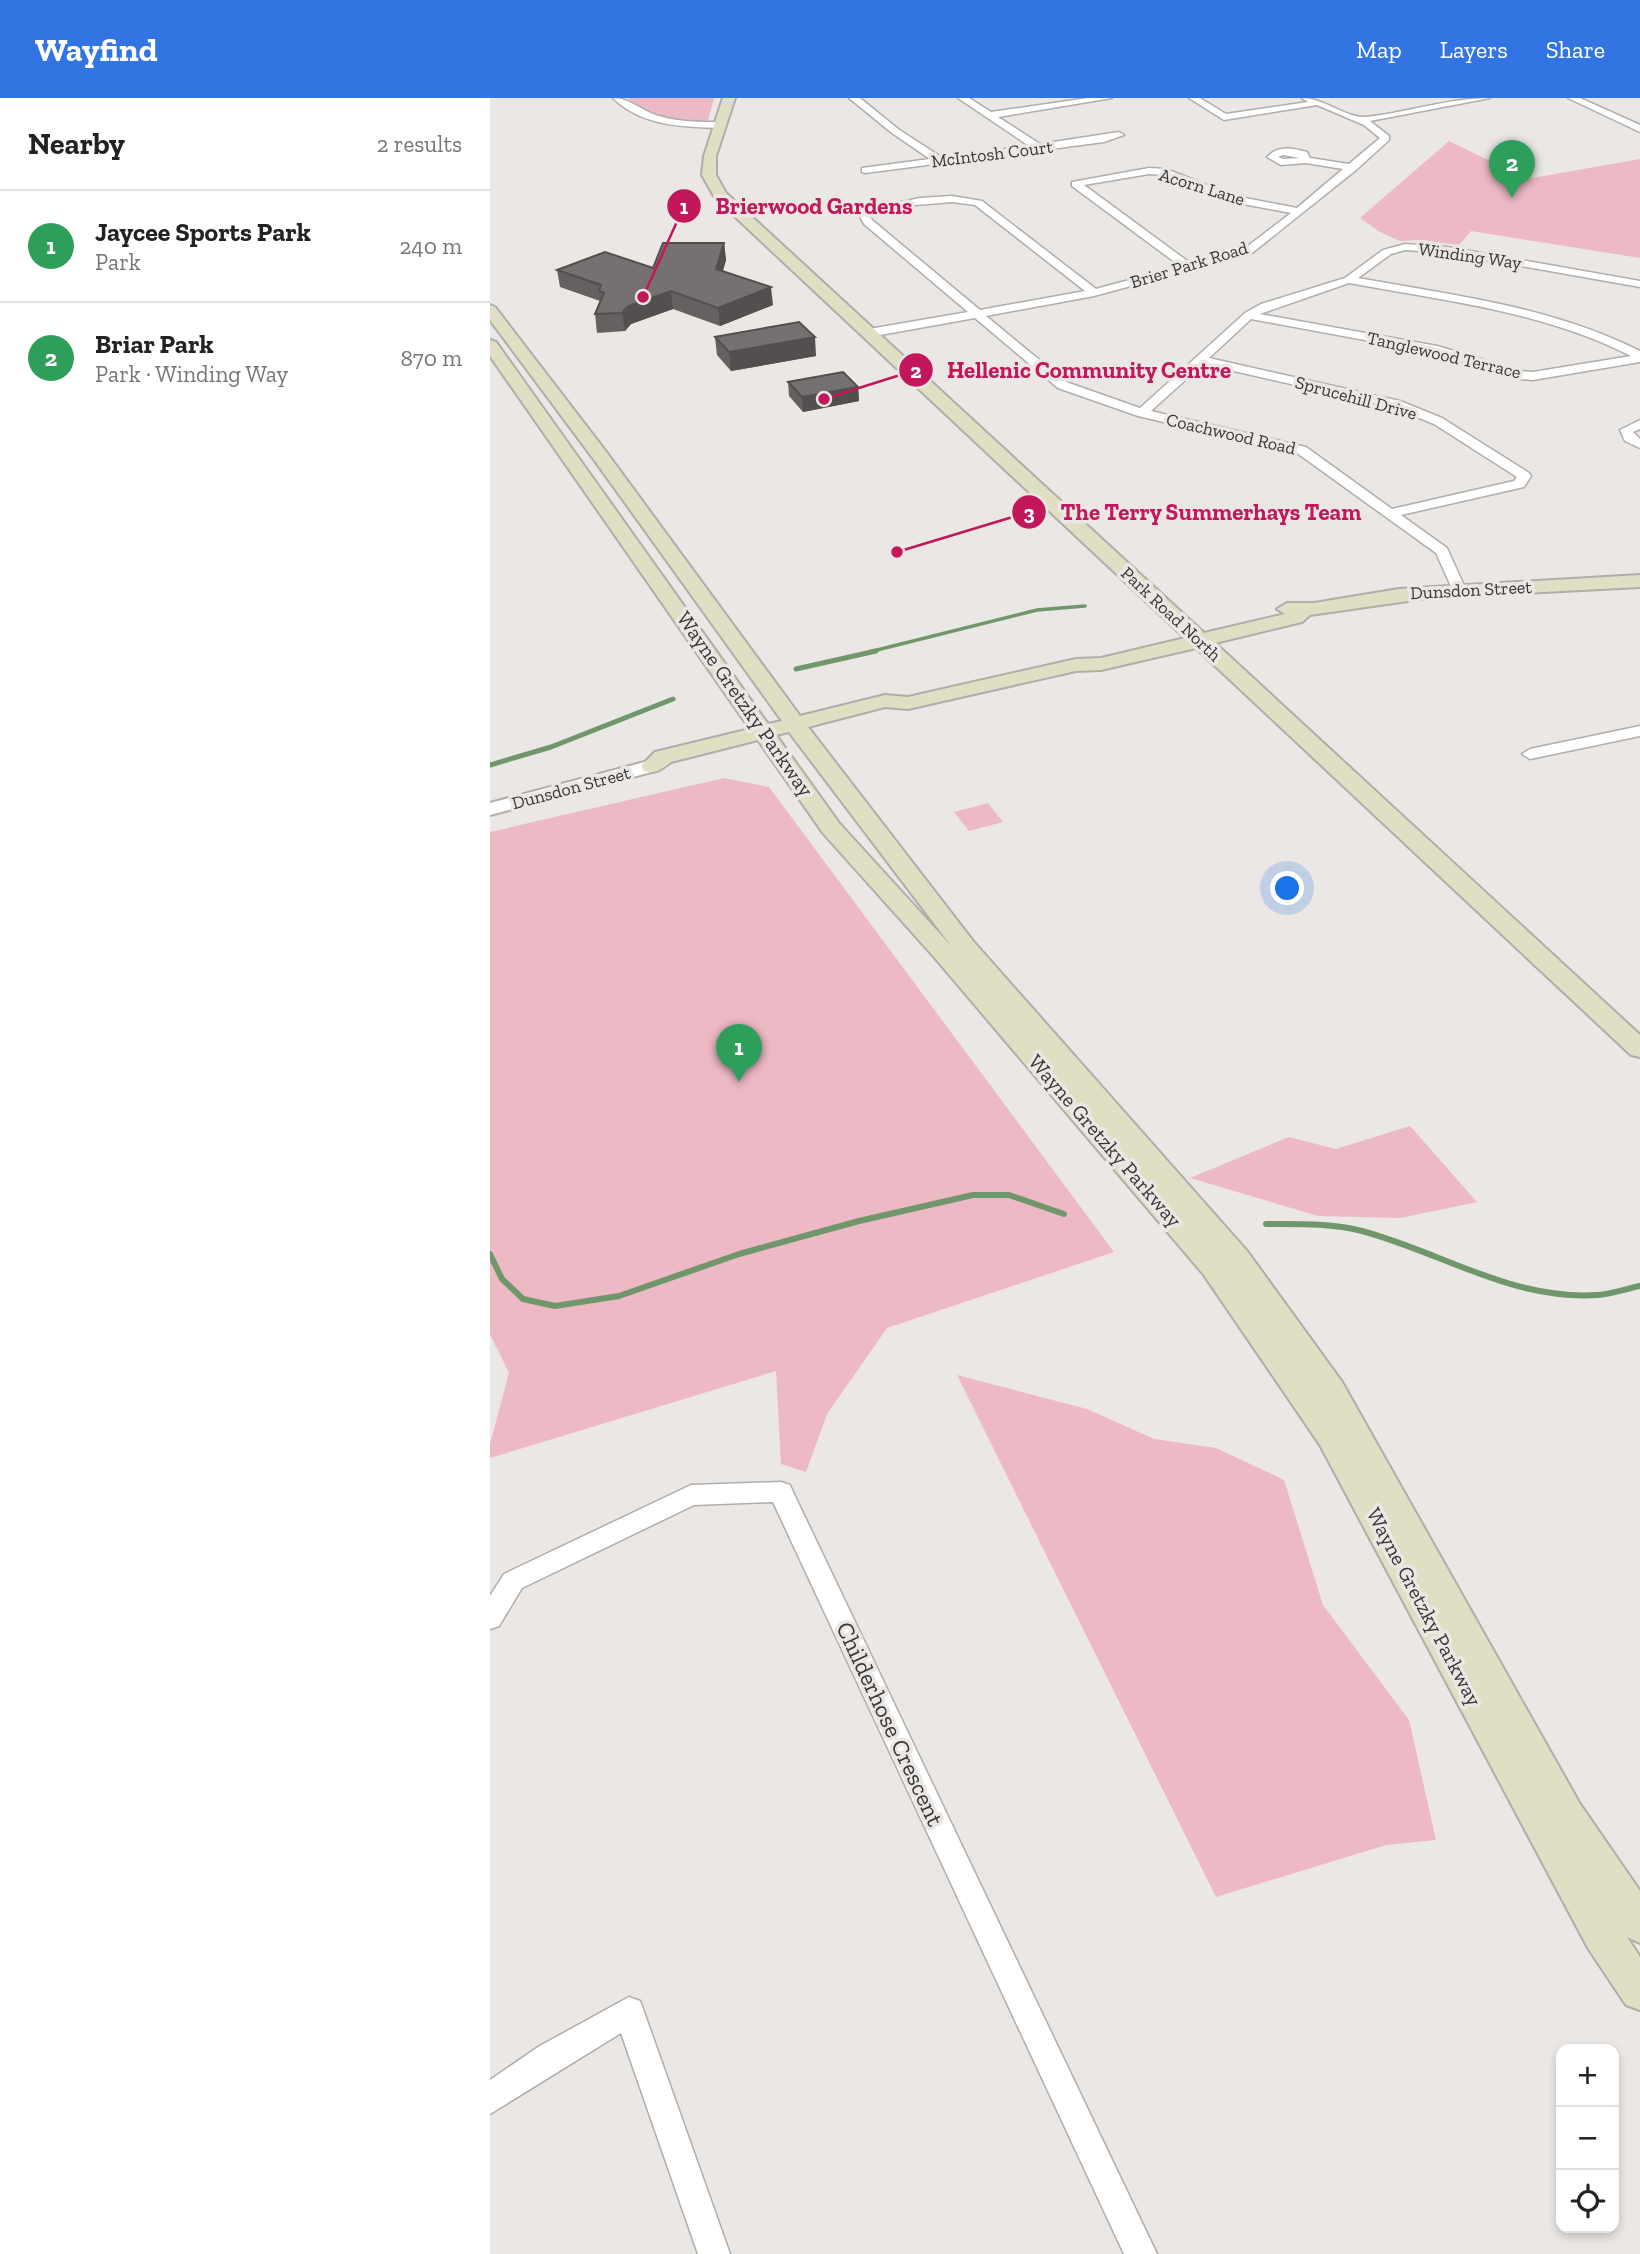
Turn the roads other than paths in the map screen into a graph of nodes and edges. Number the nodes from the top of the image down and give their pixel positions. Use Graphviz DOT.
graph roads {
  1 [pos="618,98"];
  2 [pos="729,98"];
  3 [pos="854,98"];
  4 [pos="963,98"];
  5 [pos="1107,98"];
  6 [pos="1194,98"];
  7 [pos="1421,98"];
  8 [pos="1485,98"];
  9 [pos="1573,98"];
  10 [pos="1312,100"];
  11 [pos="1439,107"];
  12 [pos="1630,111"];
  13 [pos="990,115"];
  14 [pos="1609,115"];
  15 [pos="1361,120"];
  16 [pos="720,125"];
  17 [pos="1640,129"];
  18 [pos="1119,135"];
  19 [pos="1038,148"];
  20 [pos="940,160"];
  21 [pos="1306,160"];
  22 [pos="1353,168"];
  23 [pos="864,170"];
  24 [pos="1300,212"];
  25 [pos="1189,268"];
  26 [pos="1349,280"];
  27 [pos="1640,284"];
  28 [pos="1094,293"];
  29 [pos="490,310"];
  30 [pos="976,314"];
  31 [pos="1249,315"];
  32 [pos="869,333"];
  33 [pos="490,345"];
  34 [pos="1640,357"];
  35 [pos="1202,360"];
  36 [pos="1142,413"];
  37 [pos="1640,424"];
  38 [pos="1640,444"];
  39 [pos="1392,513"];
  40 [pos="1640,581"];
  41 [pos="1459,590"];
  42 [pos="1193,635"];
  43 [pos="1640,731"];
  44 [pos="784,733"];
  45 [pos="1530,754"];
  46 [pos="652,766"];
  47 [pos="490,809"];
  48 [pos="1640,1049"];
  49 [pos="490,1618"];
  50 [pos="1640,1924"];
  51 [pos="1640,1991"];
  52 [pos="490,2098"];
  53 [pos="714,2254"];
  54 [pos="1141,2254"];
  1 -- 16 [label="street"];
  2 -- 16 [label="main road"];
  3 -- 20 [label="street"];
  4 -- 13 [label="street"];
  5 -- 13 [label="street"];
  6 -- 10 [label="street"];
  7 -- 11 [label="street"];
  8 -- 11 [label="street"];
  9 -- 14 [label="street"];
  10 -- 15 [label="street, Brier Park Road"];
  11 -- 15 [label="street"];
  12 -- 14 [label="street"];
  13 -- 19 [label="street"];
  14 -- 17 [label="street"];
  15 -- 22 [label="street, Brier Park Road"];
  16 -- 32 [label="main road, Park Road North"];
  18 -- 19 [label="street, McIntosh Court"];
  19 -- 20 [label="street, McIntosh Court"];
  20 -- 23 [label="street, McIntosh Court"];
  21 -- 22 [label="street"];
  22 -- 24 [label="street, Brier Park Road"];
  24 -- 25 [label="street, Brier Park Road"];
  24 -- 25 [label="street, Acorn Lane"];
  25 -- 28 [label="street, Brier Park Road"];
  26 -- 27 [label="street, Winding Way"];
  26 -- 31 [label="street, Winding Way"];
  26 -- 34 [label="street, Tanglewood Terrace"];
  28 -- 30 [label="street, Brier Park Road"];
  28 -- 30 [label="street, Coachwood Road"];
  29 -- 44 [label="main road, Wayne Gretzky Parkway"];
  30 -- 32 [label="street, Brier Park Road"];
  30 -- 36 [label="street, Coachwood Road"];
  31 -- 34 [label="street, Tanglewood Terrace"];
  31 -- 35 [label="street, Winding Way"];
  32 -- 42 [label="main road, Park Road North"];
  33 -- 44 [label="main road, Wayne Gretzky Parkway"];
  35 -- 36 [label="street, Winding Way"];
  35 -- 39 [label="street, Sprucehill Drive"];
  36 -- 39 [label="street, Coachwood Road"];
  37 -- 38 [label="street"];
  39 -- 41 [label="street, Coachwood Road"];
  40 -- 41 [label="main road, Dunsdon Street"];
  41 -- 42 [label="main road, Dunsdon Street"];
  42 -- 44 [label="main road, Dunsdon Street"];
  42 -- 48 [label="main road, Park Road North"];
  43 -- 45 [label="street"];
  44 -- 46 [label="main road, Dunsdon Street"];
  44 -- 50 [label="main road, Wayne Gretzky Parkway"];
  44 -- 51 [label="main road, Wayne Gretzky Parkway"];
  46 -- 47 [label="street, Dunsdon Street"];
  49 -- 54 [label="street, Childerhose Crescent"];
  52 -- 53 [label="street"];
}
